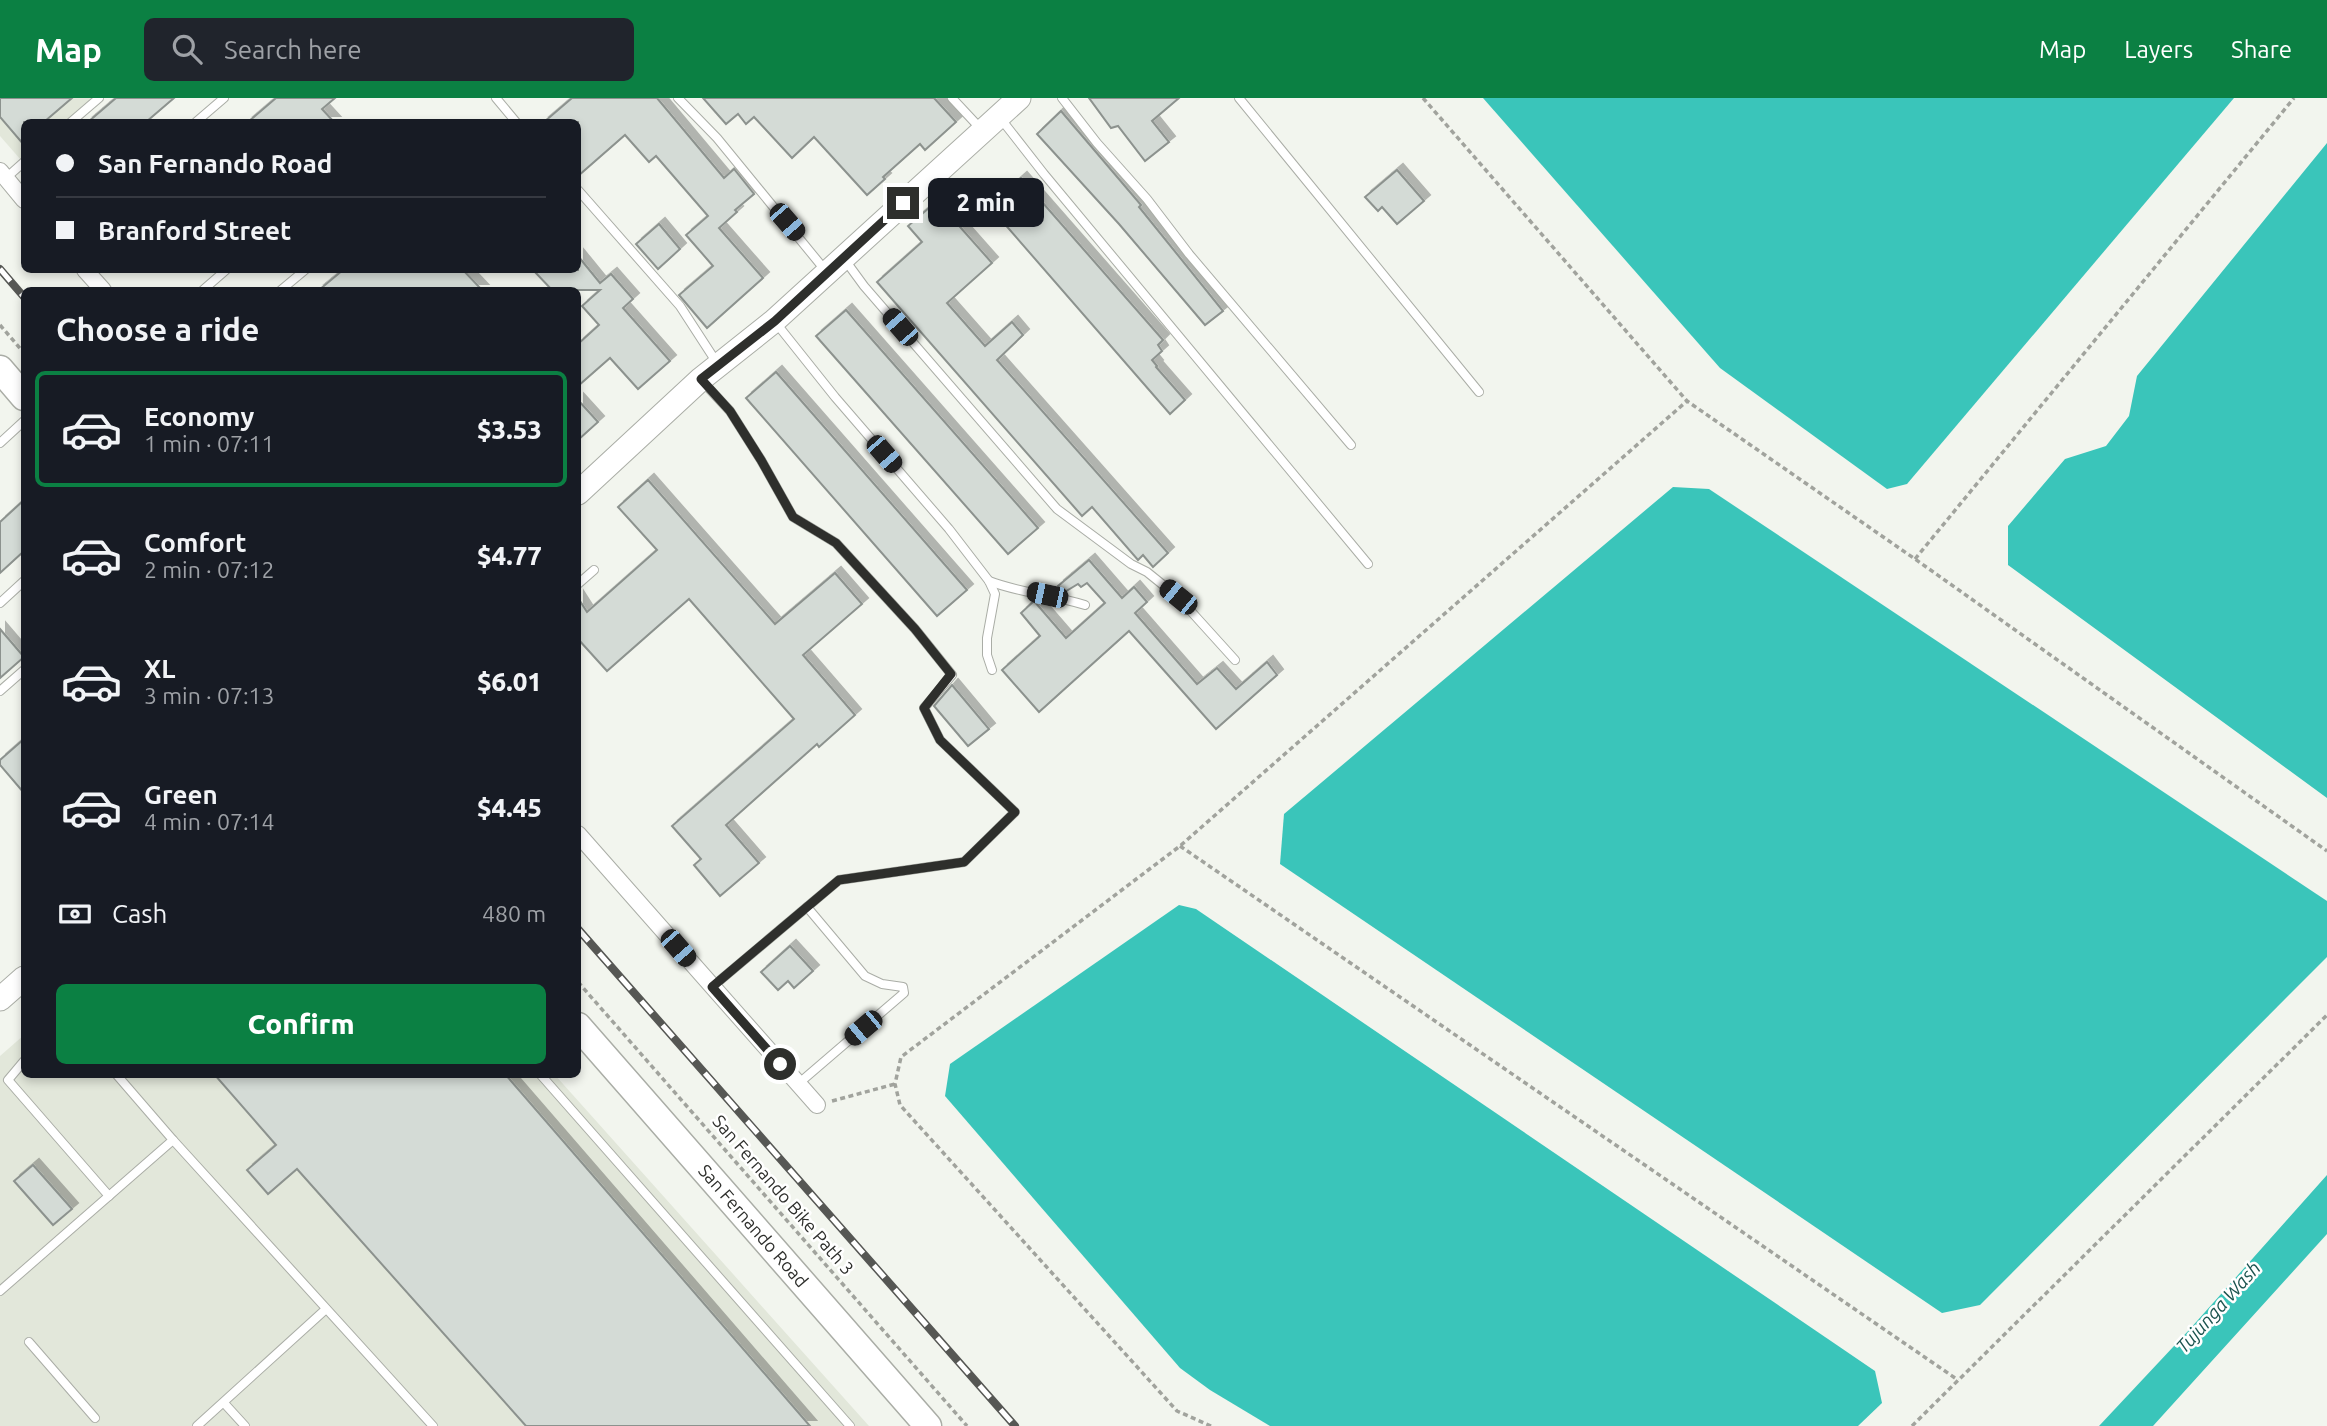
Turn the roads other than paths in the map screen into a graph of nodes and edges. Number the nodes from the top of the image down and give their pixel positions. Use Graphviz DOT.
graph roads {
  1 [pos="99,98"];
  2 [pos="224,98"];
  3 [pos="496,98"];
  4 [pos="678,98"];
  5 [pos="952,98"];
  6 [pos="1019,98"];
  7 [pos="1062,98"];
  8 [pos="1239,98"];
  9 [pos="74,119"];
  10 [pos="200,119"];
  11 [pos="514,119"];
  12 [pos="991,123"];
  13 [pos="21,164"];
  14 [pos="3,175"];
  15 [pos="581,193"];
  16 [pos="21,196"];
  17 [pos="835,265"];
  18 [pos="88,273"];
  19 [pos="223,273"];
  20 [pos="301,273"];
  21 [pos="100,287"];
  22 [pos="206,287"];
  23 [pos="285,287"];
  24 [pos="775,321"];
  25 [pos="710,372"];
  26 [pos="1479,393"];
  27 [pos="21,424"];
  28 [pos="0,443"];
  29 [pos="1352,445"];
  30 [pos="581,490"];
  31 [pos="1368,564"];
  32 [pos="594,570"];
  33 [pos="581,581"];
  34 [pos="989,581"];
  35 [pos="21,584"];
  36 [pos="0,603"];
  37 [pos="1085,605"];
  38 [pos="1235,660"];
  39 [pos="992,670"];
  40 [pos="21,673"];
  41 [pos="0,691"];
  42 [pos="581,837"];
  43 [pos="807,907"];
  44 [pos="21,981"];
  45 [pos="712,987"];
  46 [pos="0,999"];
  47 [pos="581,1029"];
  48 [pos="21,1065"];
  49 [pos="119,1078"];
  50 [pos="544,1078"];
  51 [pos="798,1084"];
  52 [pos="817,1105"];
  53 [pos="173,1140"];
  54 [pos="109,1196"];
  55 [pos="0,1291"];
  56 [pos="326,1309"];
  57 [pos="29,1342"];
  58 [pos="224,1403"];
  59 [pos="95,1418"];
  60 [pos="197,1426"];
  61 [pos="245,1426"];
  62 [pos="433,1426"];
  63 [pos="850,1426"];
  64 [pos="928,1426"];
  1 -- 9 [label="lane"];
  2 -- 10 [label="lane"];
  3 -- 11 [label="lane"];
  4 -- 17 [label="lane"];
  5 -- 12 [label="lane"];
  6 -- 12 [label="main road"];
  7 -- 29 [label="lane"];
  8 -- 26 [label="lane"];
  12 -- 17 [label="main road"];
  12 -- 31 [label="lane"];
  13 -- 14 [label="lane"];
  14 -- 16 [label="street"];
  15 -- 25 [label="lane"];
  17 -- 24 [label="main road"];
  17 -- 38 [label="lane"];
  18 -- 21 [label="street"];
  19 -- 22 [label="lane"];
  20 -- 23 [label="lane"];
  24 -- 25 [label="main road"];
  24 -- 34 [label="lane"];
  25 -- 30 [label="main road"];
  25 -- 43 [label="lane"];
  27 -- 28 [label="lane"];
  32 -- 33 [label="lane"];
  34 -- 37 [label="lane"];
  34 -- 39 [label="lane"];
  35 -- 36 [label="lane"];
  40 -- 41 [label="lane"];
  42 -- 45 [label="street"];
  43 -- 45 [label="lane"];
  43 -- 51 [label="lane"];
  44 -- 46 [label="main road"];
  45 -- 51 [label="street"];
  47 -- 64 [label="main road, San Fernando Road"];
  48 -- 54 [label="lane"];
  49 -- 53 [label="lane"];
  50 -- 63 [label="lane"];
  51 -- 52 [label="street"];
  53 -- 54 [label="lane"];
  53 -- 56 [label="lane"];
  54 -- 55 [label="lane"];
  56 -- 58 [label="lane"];
  56 -- 62 [label="lane"];
  57 -- 59 [label="lane"];
  58 -- 60 [label="lane"];
  58 -- 61 [label="lane"];
}
